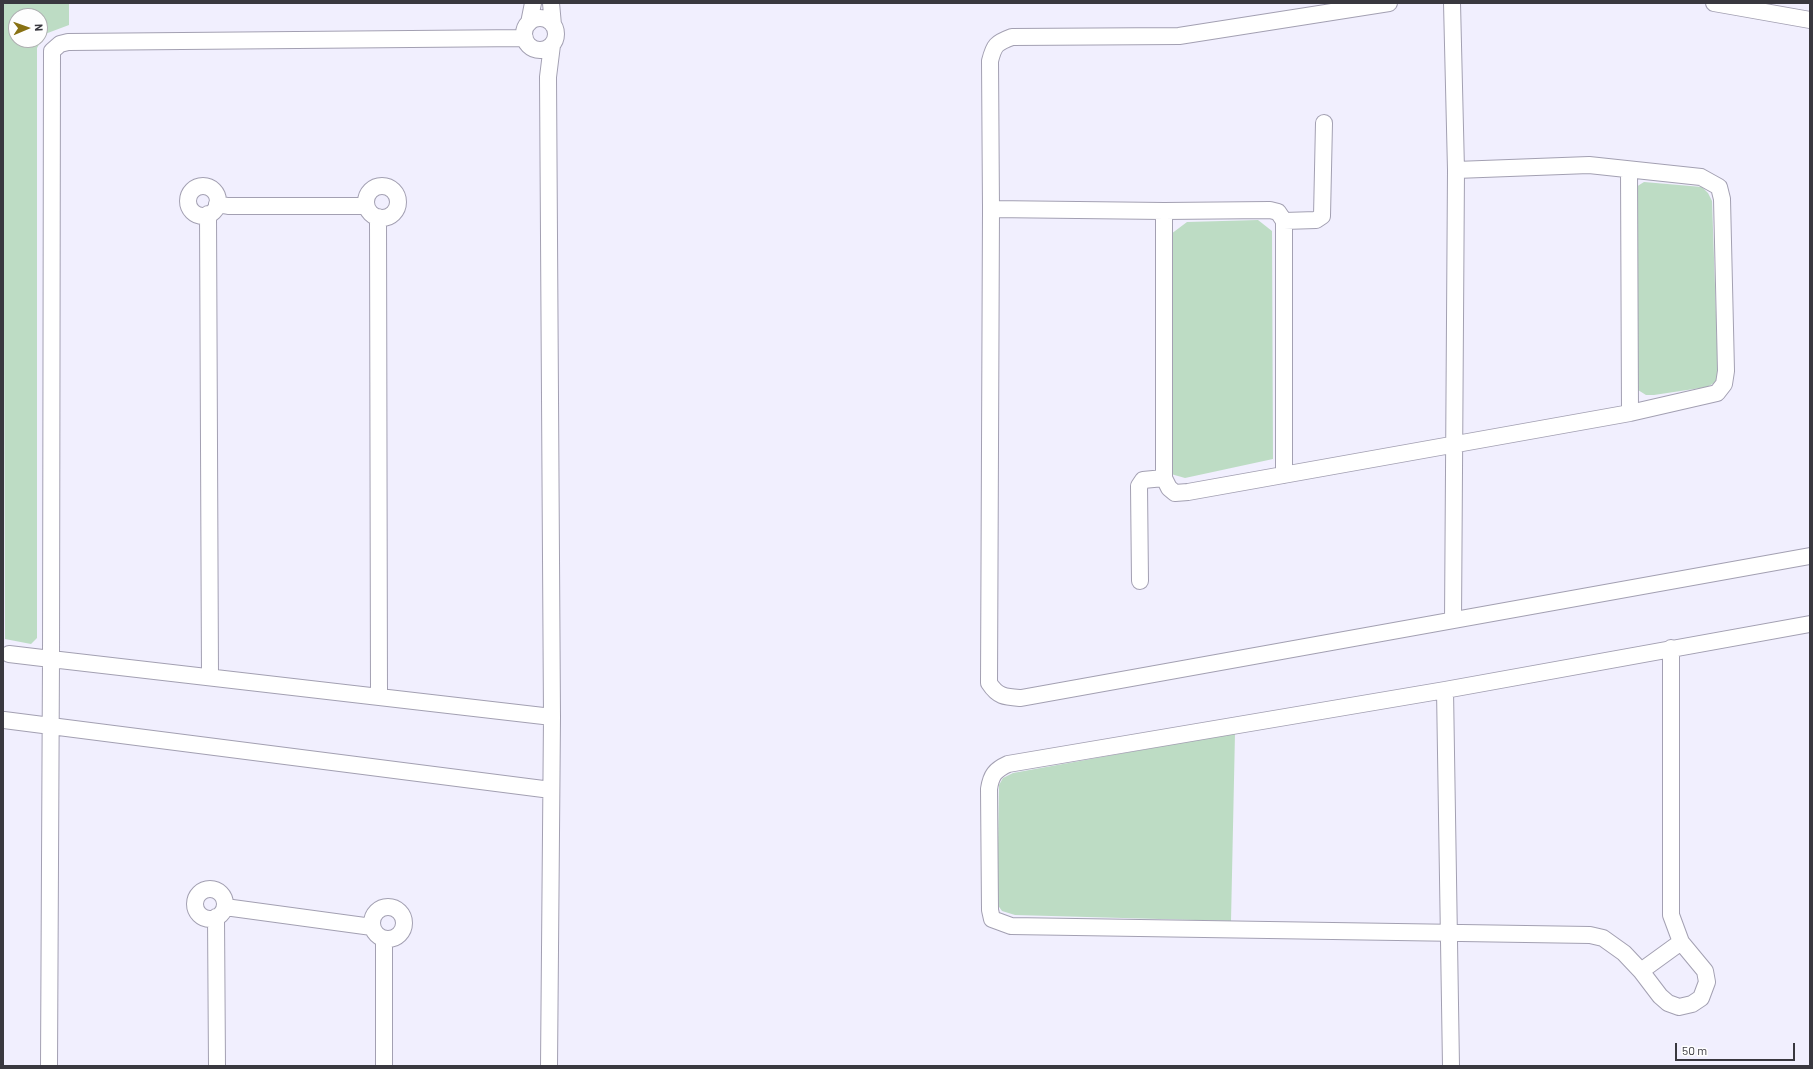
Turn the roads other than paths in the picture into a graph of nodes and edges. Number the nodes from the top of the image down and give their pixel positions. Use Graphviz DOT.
graph roads {
  1 [pos="533,3"];
  2 [pos="551,3"];
  3 [pos="1389,3"];
  4 [pos="1452,3"];
  5 [pos="1714,3"];
  6 [pos="1810,20"];
  7 [pos="553,25"];
  8 [pos="529,36"];
  9 [pos="552,45"];
  10 [pos="548,77"];
  11 [pos="1324,123"];
  12 [pos="1456,170"];
  13 [pos="1629,170"];
  14 [pos="366,206"];
  15 [pos="991,208"];
  16 [pos="1164,211"];
  17 [pos="378,217"];
  18 [pos="1284,221"];
  19 [pos="1630,413"];
  20 [pos="1455,444"];
  21 [pos="1284,475"];
  22 [pos="1164,478"];
  23 [pos="1810,556"];
  24 [pos="1140,582"];
  25 [pos="1453,620"];
  26 [pos="1810,624"];
  27 [pos="1671,648"];
  28 [pos="9,654"];
  29 [pos="51,659"];
  30 [pos="210,676"];
  31 [pos="1445,690"];
  32 [pos="379,696"];
  33 [pos="552,717"];
  34 [pos="4,720"];
  35 [pos="50,726"];
  36 [pos="552,790"];
  37 [pos="372,927"];
  38 [pos="1450,933"];
  39 [pos="384,939"];
  40 [pos="1681,942"];
  41 [pos="1641,971"];
  42 [pos="50,1066"];
  43 [pos="217,1066"];
  44 [pos="384,1066"];
  45 [pos="549,1066"];
  46 [pos="1451,1066"];
  1 -- 8 [label="street"];
  2 -- 7 [label="street"];
  3 -- 15 [label="street"];
  4 -- 12 [label="street"];
  5 -- 6 [label="street"];
  7 -- 8 [label="street"];
  7 -- 9 [label="street"];
  8 -- 9 [label="street"];
  8 -- 10 [label="street"];
  8 -- 29 [label="street"];
  9 -- 10 [label="street"];
  10 -- 33 [label="street"];
  11 -- 18 [label="street"];
  12 -- 13 [label="street"];
  12 -- 20 [label="street"];
  13 -- 19 [label="street"];
  13 -- 19 [label="street"];
  14 -- 17 [label="street"];
  14 -- 17 [label="street"];
  14 -- 30 [label="street"];
  15 -- 16 [label="street"];
  15 -- 25 [label="street"];
  16 -- 18 [label="street"];
  16 -- 22 [label="street"];
  17 -- 32 [label="street"];
  18 -- 21 [label="street"];
  19 -- 20 [label="street"];
  20 -- 21 [label="street"];
  20 -- 25 [label="street"];
  21 -- 22 [label="street"];
  22 -- 24 [label="street"];
  23 -- 25 [label="street"];
  26 -- 27 [label="street"];
  27 -- 31 [label="street"];
  27 -- 40 [label="street"];
  28 -- 29 [label="street"];
  29 -- 30 [label="street"];
  29 -- 35 [label="street"];
  30 -- 32 [label="street"];
  31 -- 38 [label="street"];
  31 -- 38 [label="street"];
  32 -- 33 [label="street"];
  33 -- 36 [label="street"];
  34 -- 35 [label="street"];
  35 -- 36 [label="street"];
  35 -- 42 [label="street"];
  36 -- 45 [label="street"];
  37 -- 39 [label="street"];
  37 -- 39 [label="street"];
  37 -- 43 [label="street"];
  38 -- 41 [label="street"];
  38 -- 46 [label="street"];
  39 -- 44 [label="street"];
  40 -- 41 [label="street"];
  40 -- 41 [label="street"];
}
